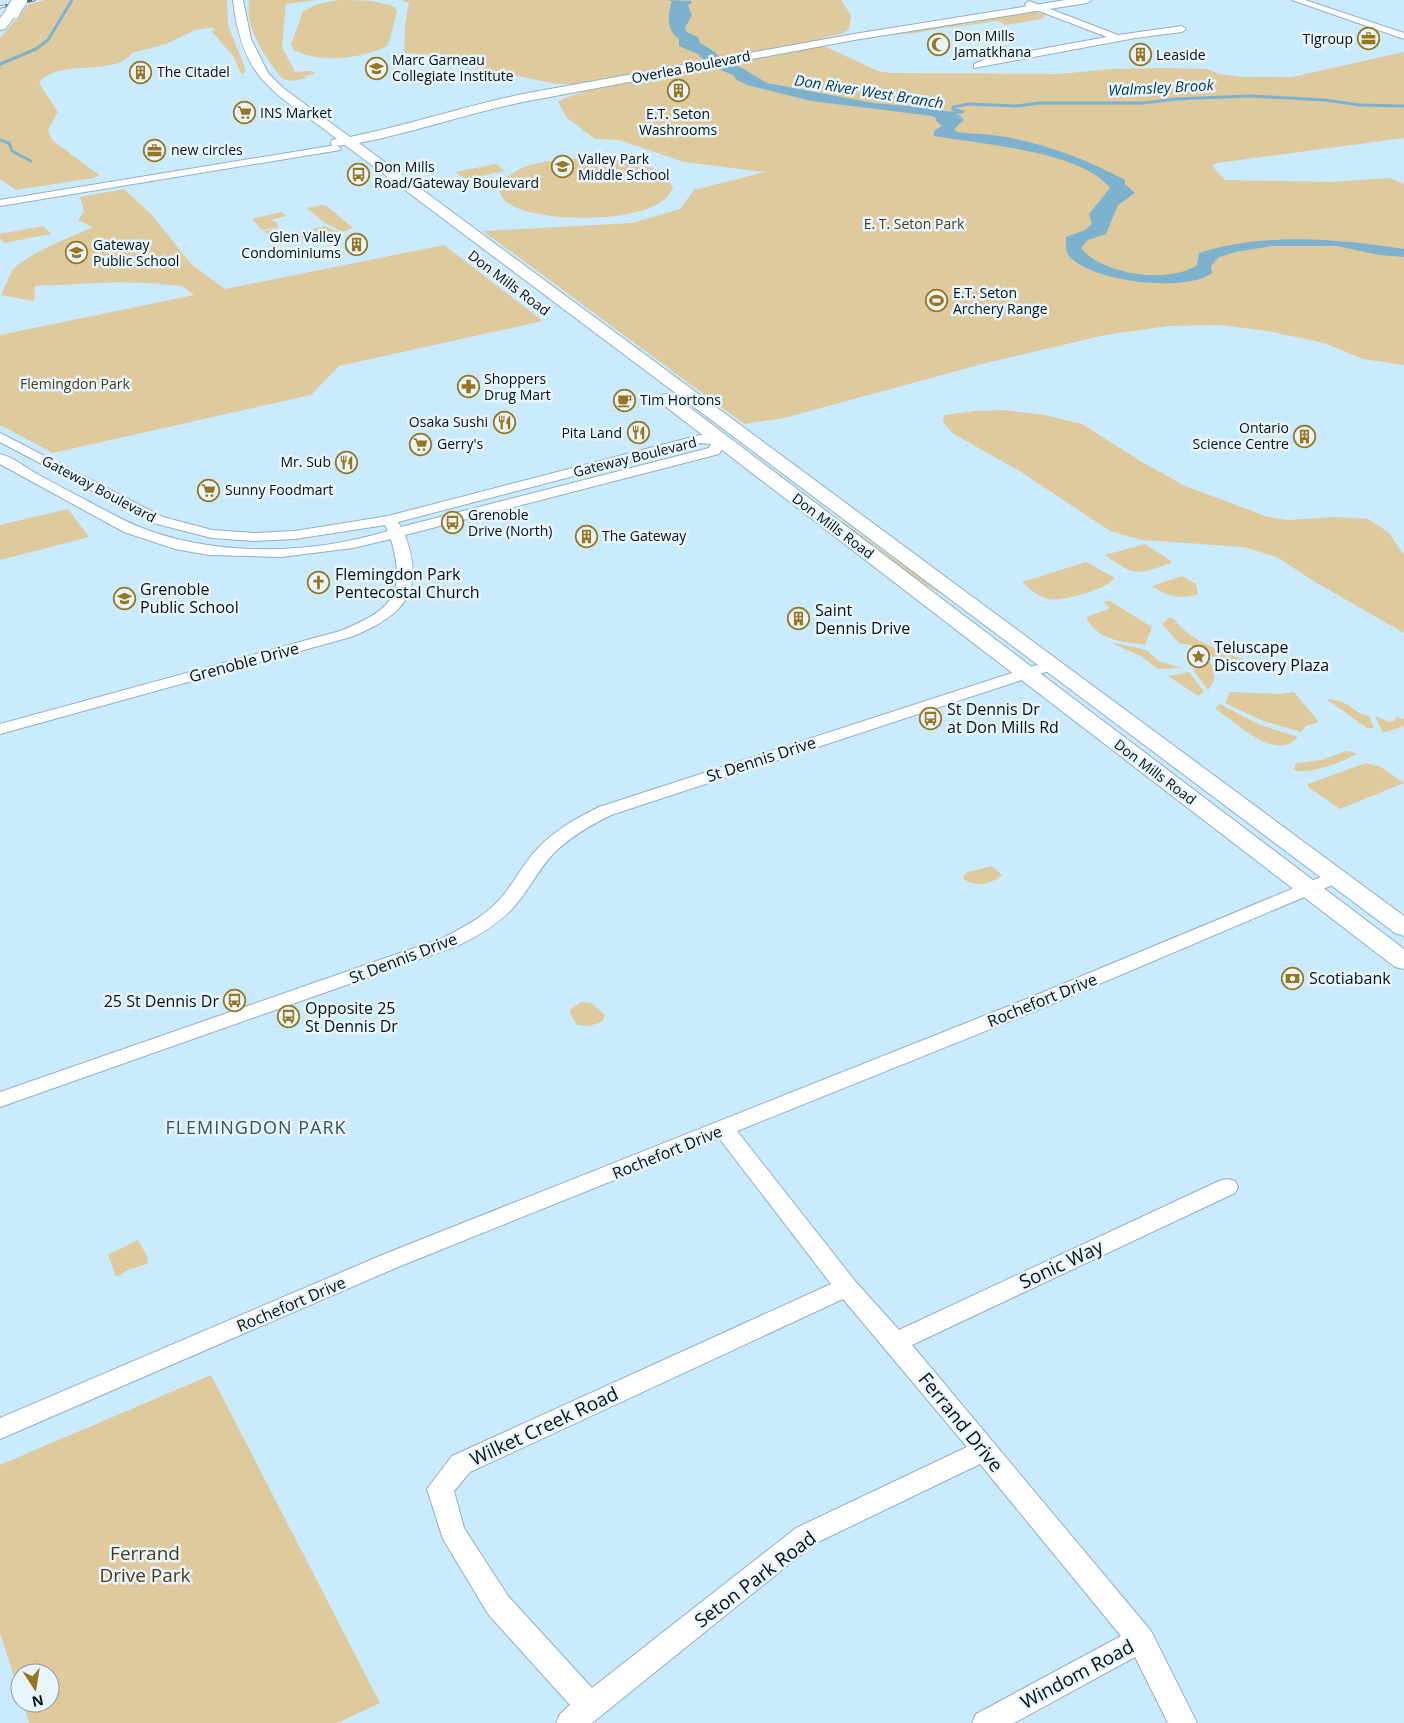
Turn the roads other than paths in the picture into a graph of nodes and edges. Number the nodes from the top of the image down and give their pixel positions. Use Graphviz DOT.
graph roads {
  1 [pos="238,0"];
  2 [pos="1050,0"];
  3 [pos="1087,0"];
  4 [pos="1296,0"];
  5 [pos="1029,4"];
  6 [pos="16,5"];
  7 [pos="1040,8"];
  8 [pos="0,26"];
  9 [pos="1182,29"];
  10 [pos="1403,36"];
  11 [pos="854,37"];
  12 [pos="1116,38"];
  13 [pos="982,64"];
  14 [pos="341,144"];
  15 [pos="225,164"];
  16 [pos="0,203"];
  17 [pos="448,236"];
  18 [pos="649,386"];
  19 [pos="0,437"];
  20 [pos="720,441"];
  21 [pos="0,458"];
  22 [pos="594,467"];
  23 [pos="610,476"];
  24 [pos="76,477"];
  25 [pos="52,487"];
  26 [pos="393,527"];
  27 [pos="1049,666"];
  28 [pos="1025,673"];
  29 [pos="0,729"];
  30 [pos="1335,877"];
  31 [pos="1309,889"];
  32 [pos="1404,928"];
  33 [pos="1404,961"];
  34 [pos="0,1100"];
  35 [pos="724,1130"];
  36 [pos="1227,1187"];
  37 [pos="847,1287"];
  38 [pos="895,1342"];
  39 [pos="0,1429"];
  40 [pos="985,1451"];
  41 [pos="1141,1640"];
  42 [pos="580,1716"];
  43 [pos="986,1723"];
  44 [pos="1184,1723"];
  1 -- 14 [label="main road, Don Mills Road"];
  2 -- 5 [label="main road, Overlea Boulevard"];
  3 -- 7 [label="main road, Overlea Boulevard"];
  4 -- 10 [label="street"];
  5 -- 7 [label="street"];
  5 -- 11 [label="main road, Overlea Boulevard"];
  6 -- 8 [label="highway"];
  7 -- 11 [label="main road, Overlea Boulevard"];
  7 -- 12 [label="street"];
  9 -- 12 [label="street"];
  11 -- 14 [label="main road, Overlea Boulevard"];
  12 -- 13 [label="street"];
  14 -- 15 [label="street"];
  14 -- 17 [label="main road, Don Mills Road"];
  14 -- 27 [label="main road, Don Mills Road"];
  15 -- 16 [label="street"];
  18 -- 20 [label="main road, Don Mills Road"];
  19 -- 24 [label="street, Gateway Boulevard"];
  20 -- 22 [label="street, Gateway Boulevard"];
  20 -- 23 [label="street, Gateway Boulevard"];
  20 -- 28 [label="main road, Don Mills Road"];
  21 -- 25 [label="street, Gateway Boulevard"];
  22 -- 23 [label="street"];
  22 -- 26 [label="street, Gateway Boulevard"];
  23 -- 26 [label="street, Gateway Boulevard"];
  24 -- 25 [label="street"];
  24 -- 26 [label="street, Gateway Boulevard"];
  25 -- 26 [label="street, Gateway Boulevard"];
  26 -- 29 [label="street, Grenoble Drive"];
  27 -- 28 [label="street, St Dennis Drive"];
  27 -- 30 [label="main road, Don Mills Road"];
  28 -- 31 [label="main road, Don Mills Road"];
  28 -- 34 [label="street, St Dennis Drive"];
  30 -- 31 [label="street, Rochefort Drive"];
  30 -- 32 [label="main road, Don Mills Road"];
  31 -- 33 [label="main road, Don Mills Road"];
  31 -- 35 [label="street, Rochefort Drive"];
  35 -- 37 [label="street, Ferrand Drive"];
  35 -- 39 [label="street, Rochefort Drive"];
  36 -- 38 [label="street, Sonic Way"];
  37 -- 38 [label="street, Ferrand Drive"];
  37 -- 42 [label="street, Wilket Creek Road"];
  38 -- 40 [label="street, Ferrand Drive"];
  40 -- 41 [label="street, Ferrand Drive"];
  40 -- 42 [label="street, Seton Park Road"];
  41 -- 43 [label="street, Windom Road"];
  41 -- 44 [label="street, Ferrand Drive"];
}
